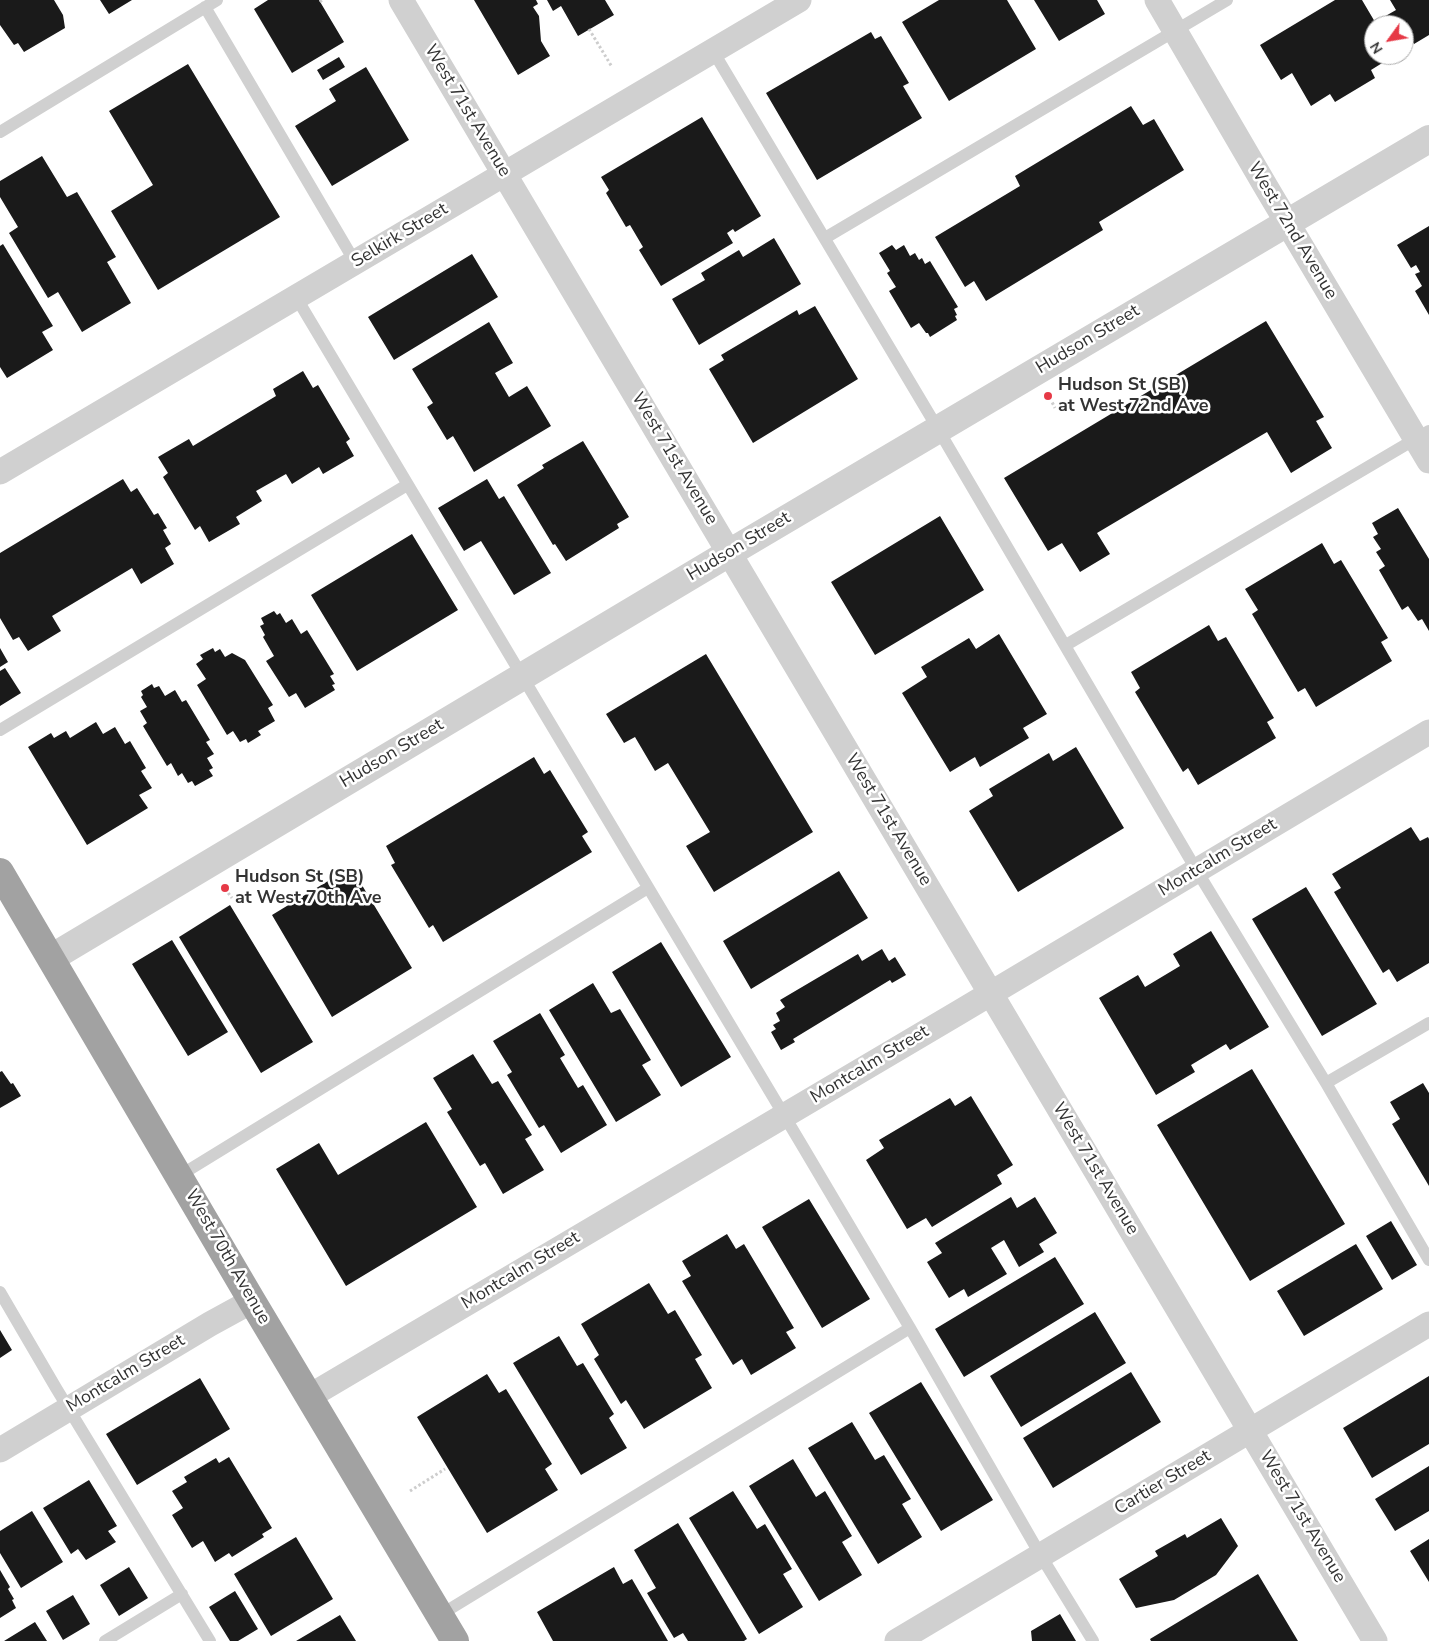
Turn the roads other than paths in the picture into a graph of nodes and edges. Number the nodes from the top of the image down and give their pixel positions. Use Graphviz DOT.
graph roads {
  1 [pos="217,0"];
  2 [pos="401,0"];
  3 [pos="799,0"];
  4 [pos="1157,0"];
  5 [pos="1227,0"];
  6 [pos="205,7"];
  7 [pos="1175,31"];
  8 [pos="713,51"];
  9 [pos="0,132"];
  10 [pos="1429,139"];
  11 [pos="504,174"];
  12 [pos="1287,223"];
  13 [pos="825,238"];
  14 [pos="355,262"];
  15 [pos="296,297"];
  16 [pos="938,429"];
  17 [pos="1422,435"];
  18 [pos="1429,461"];
  19 [pos="0,472"];
  20 [pos="407,485"];
  21 [pos="729,553"];
  22 [pos="1066,645"];
  23 [pos="522,677"];
  24 [pos="0,730"];
  25 [pos="1429,732"];
  26 [pos="1196,870"];
  27 [pos="0,872"];
  28 [pos="648,888"];
  29 [pos="7,899"];
  30 [pos="52,958"];
  31 [pos="991,993"];
  32 [pos="1429,1023"];
  33 [pos="1326,1083"];
  34 [pos="784,1116"];
  35 [pos="180,1176"];
  36 [pos="1429,1260"];
  37 [pos="0,1292"];
  38 [pos="252,1300"];
  39 [pos="1429,1324"];
  40 [pos="910,1328"];
  41 [pos="310,1396"];
  42 [pos="69,1408"];
  43 [pos="1250,1431"];
  44 [pos="0,1450"];
  45 [pos="1041,1556"];
  46 [pos="182,1594"];
  47 [pos="440,1615"];
  48 [pos="105,1641"];
  49 [pos="210,1641"];
  50 [pos="455,1641"];
  51 [pos="897,1641"];
  52 [pos="1093,1641"];
  53 [pos="1375,1641"];
  1 -- 6 [label="lane"];
  2 -- 11 [label="street, West 71st Avenue"];
  3 -- 8 [label="street, Selkirk Street"];
  4 -- 7 [label="street, West 72nd Avenue"];
  5 -- 7 [label="lane"];
  6 -- 9 [label="lane"];
  6 -- 14 [label="lane"];
  7 -- 12 [label="street, West 72nd Avenue"];
  7 -- 13 [label="lane"];
  8 -- 11 [label="street, Selkirk Street"];
  8 -- 13 [label="lane"];
  10 -- 12 [label="street, Hudson Street"];
  11 -- 14 [label="street, Selkirk Street"];
  11 -- 21 [label="street, West 71st Avenue"];
  12 -- 16 [label="street, Hudson Street"];
  12 -- 17 [label="street, West 72nd Avenue"];
  13 -- 16 [label="lane"];
  14 -- 15 [label="street, Selkirk Street"];
  15 -- 19 [label="street, Selkirk Street"];
  15 -- 20 [label="lane"];
  16 -- 21 [label="street, Hudson Street"];
  16 -- 22 [label="lane"];
  17 -- 18 [label="street, West 72nd Avenue"];
  17 -- 22 [label="lane"];
  20 -- 23 [label="lane"];
  20 -- 24 [label="lane"];
  21 -- 23 [label="street, Hudson Street"];
  21 -- 31 [label="street, West 71st Avenue"];
  22 -- 26 [label="lane"];
  23 -- 28 [label="lane"];
  23 -- 30 [label="street, Hudson Street"];
  25 -- 26 [label="street, Montcalm Street"];
  26 -- 31 [label="street, Montcalm Street"];
  26 -- 33 [label="lane"];
  27 -- 29 [label="highway, West 70th Avenue"];
  28 -- 34 [label="lane"];
  28 -- 35 [label="lane"];
  29 -- 30 [label="highway, West 70th Avenue"];
  30 -- 35 [label="highway, West 70th Avenue"];
  31 -- 34 [label="street, Montcalm Street"];
  31 -- 43 [label="street, West 71st Avenue"];
  32 -- 33 [label="lane"];
  33 -- 36 [label="lane"];
  34 -- 40 [label="lane"];
  34 -- 41 [label="street, Montcalm Street"];
  35 -- 38 [label="highway, West 70th Avenue"];
  37 -- 42 [label="lane"];
  38 -- 41 [label="highway, West 70th Avenue"];
  38 -- 42 [label="street, Montcalm Street"];
  39 -- 43 [label="street, Cartier Street"];
  40 -- 45 [label="lane"];
  40 -- 47 [label="lane"];
  41 -- 47 [label="highway, West 70th Avenue"];
  42 -- 44 [label="street, Montcalm Street"];
  42 -- 46 [label="lane"];
  43 -- 45 [label="street, Cartier Street"];
  43 -- 53 [label="street, West 71st Avenue"];
  45 -- 51 [label="street, Cartier Street"];
  45 -- 52 [label="lane"];
  46 -- 48 [label="lane"];
  46 -- 49 [label="lane"];
  47 -- 50 [label="highway, West 70th Avenue"];
}
